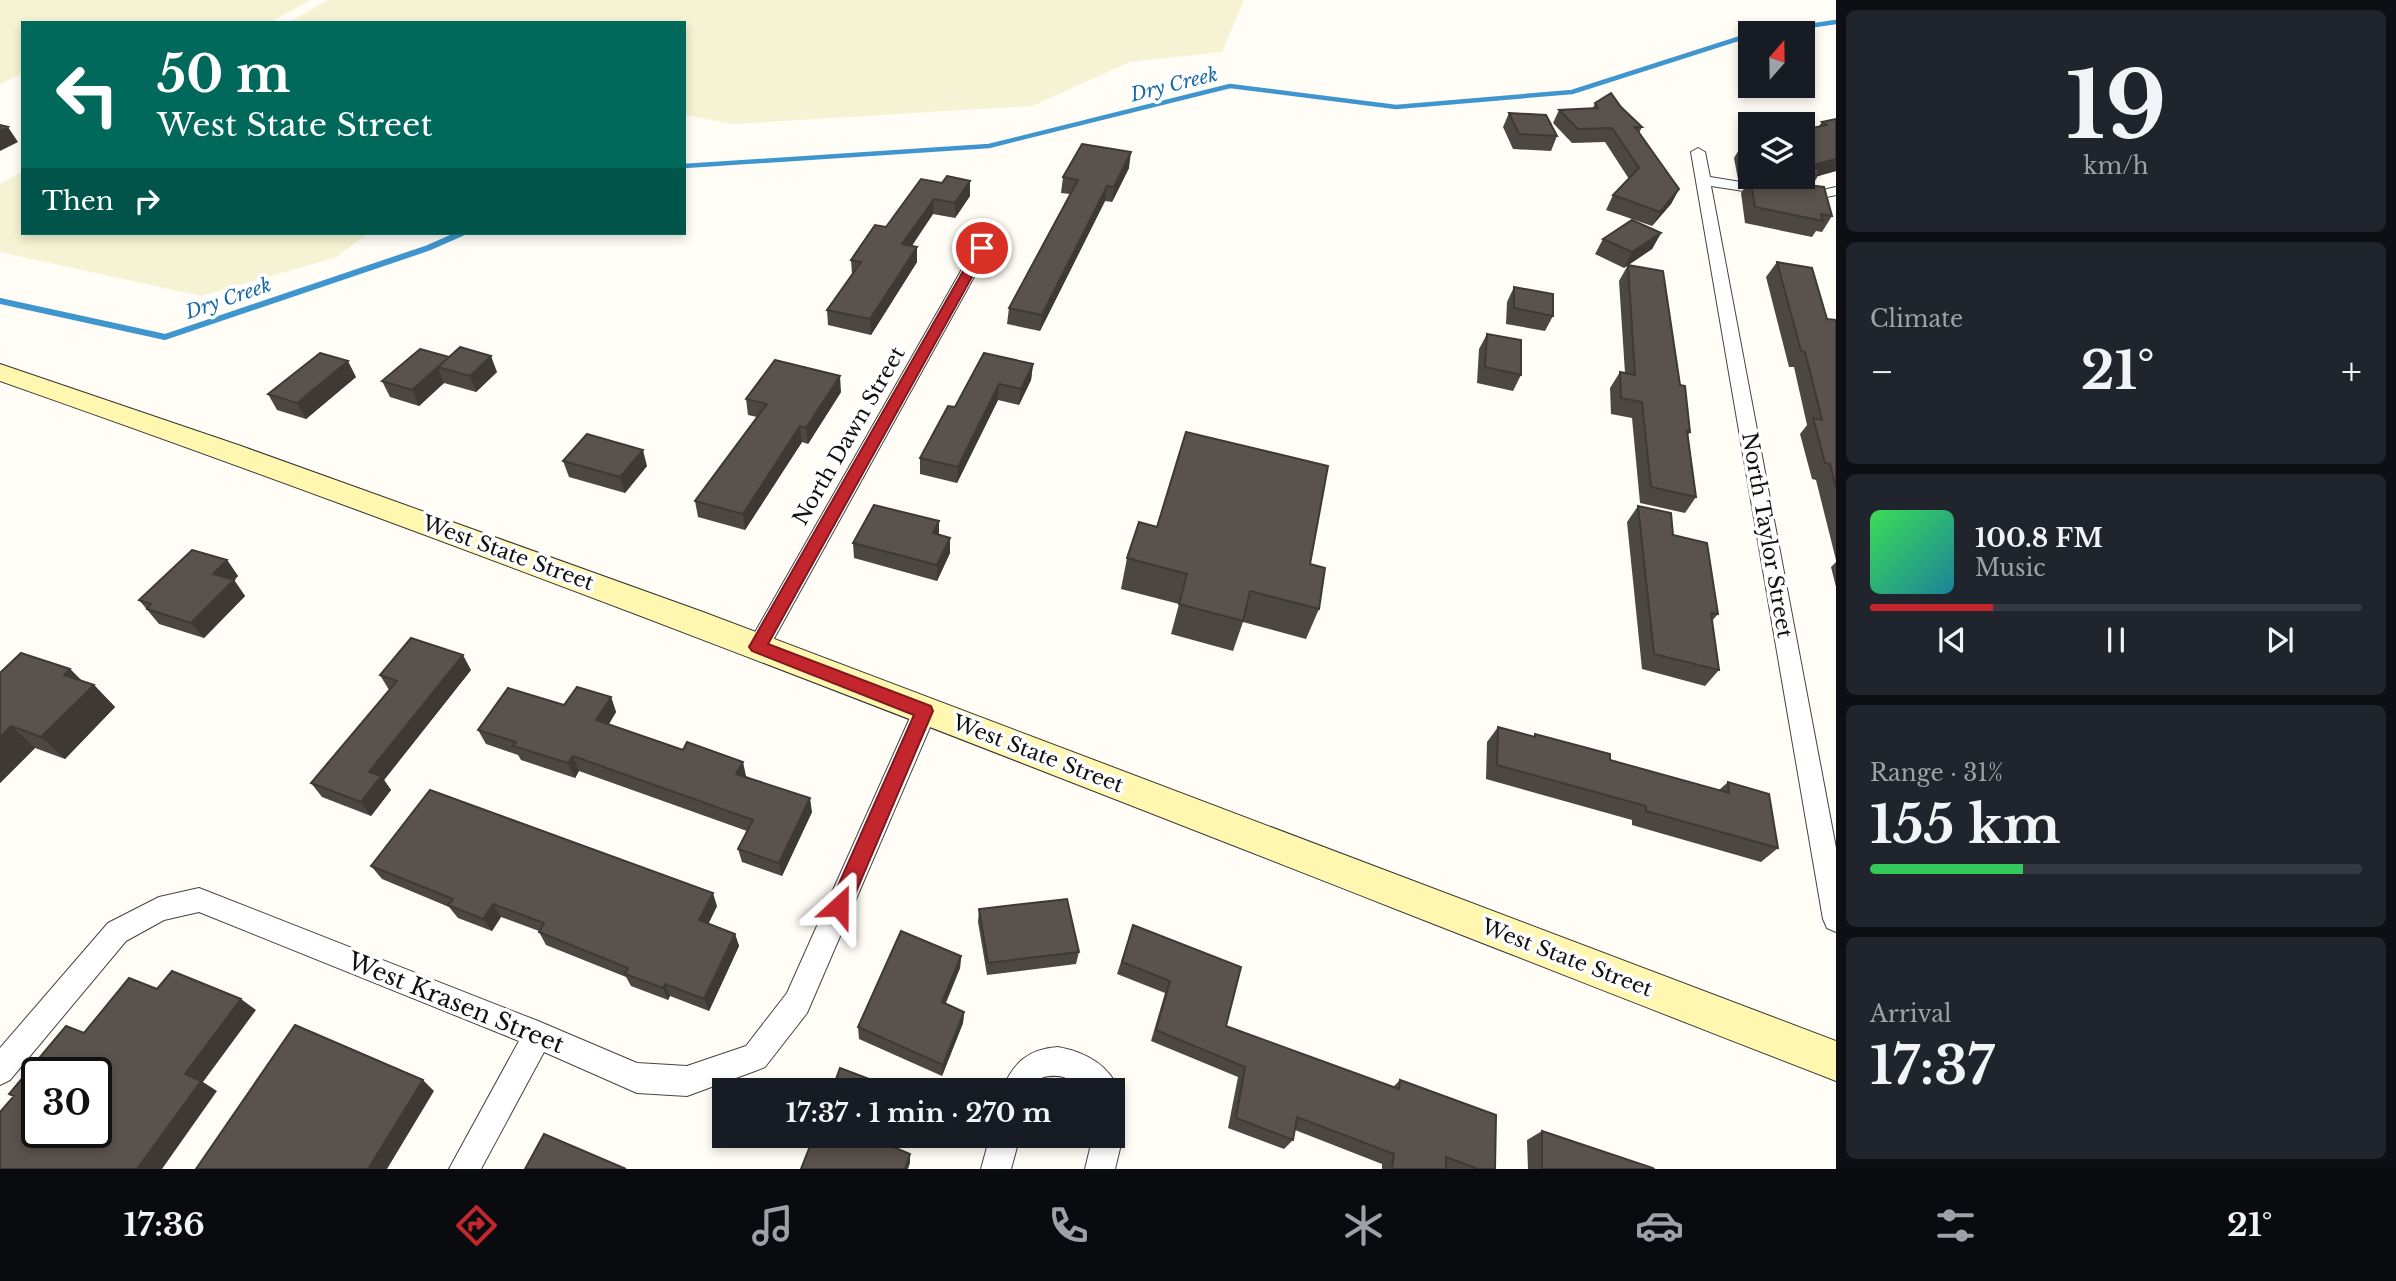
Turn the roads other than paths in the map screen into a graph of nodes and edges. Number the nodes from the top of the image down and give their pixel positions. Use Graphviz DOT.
graph roads {
  1 [pos="1698,152"];
  2 [pos="1703,180"];
  3 [pos="1836,191"];
  4 [pos="982,248"];
  5 [pos="0,372"];
  6 [pos="758,647"];
  7 [pos="925,711"];
  8 [pos="1836,919"];
  9 [pos="538,1035"];
  10 [pos="1836,1061"];
  11 [pos="0,1070"];
  12 [pos="1021,1078"];
  13 [pos="1095,1078"];
  14 [pos="1002,1148"];
  15 [pos="1105,1148"];
  16 [pos="464,1169"];
  17 [pos="996,1169"];
  18 [pos="1101,1169"];
  1 -- 2 [label="street, North Taylor Street"];
  2 -- 3 [label="street"];
  2 -- 8 [label="street, North Taylor Street"];
  4 -- 6 [label="street, North Dawn Street"];
  5 -- 6 [label="main road, West State Street"];
  6 -- 7 [label="main road, West State Street"];
  7 -- 9 [label="street, West Krasen Street"];
  7 -- 10 [label="main road, West State Street"];
  9 -- 11 [label="street, West Krasen Street"];
  9 -- 16 [label="street"];
  12 -- 13 [label="street"];
  14 -- 17 [label="street"];
  15 -- 18 [label="street"];
}
